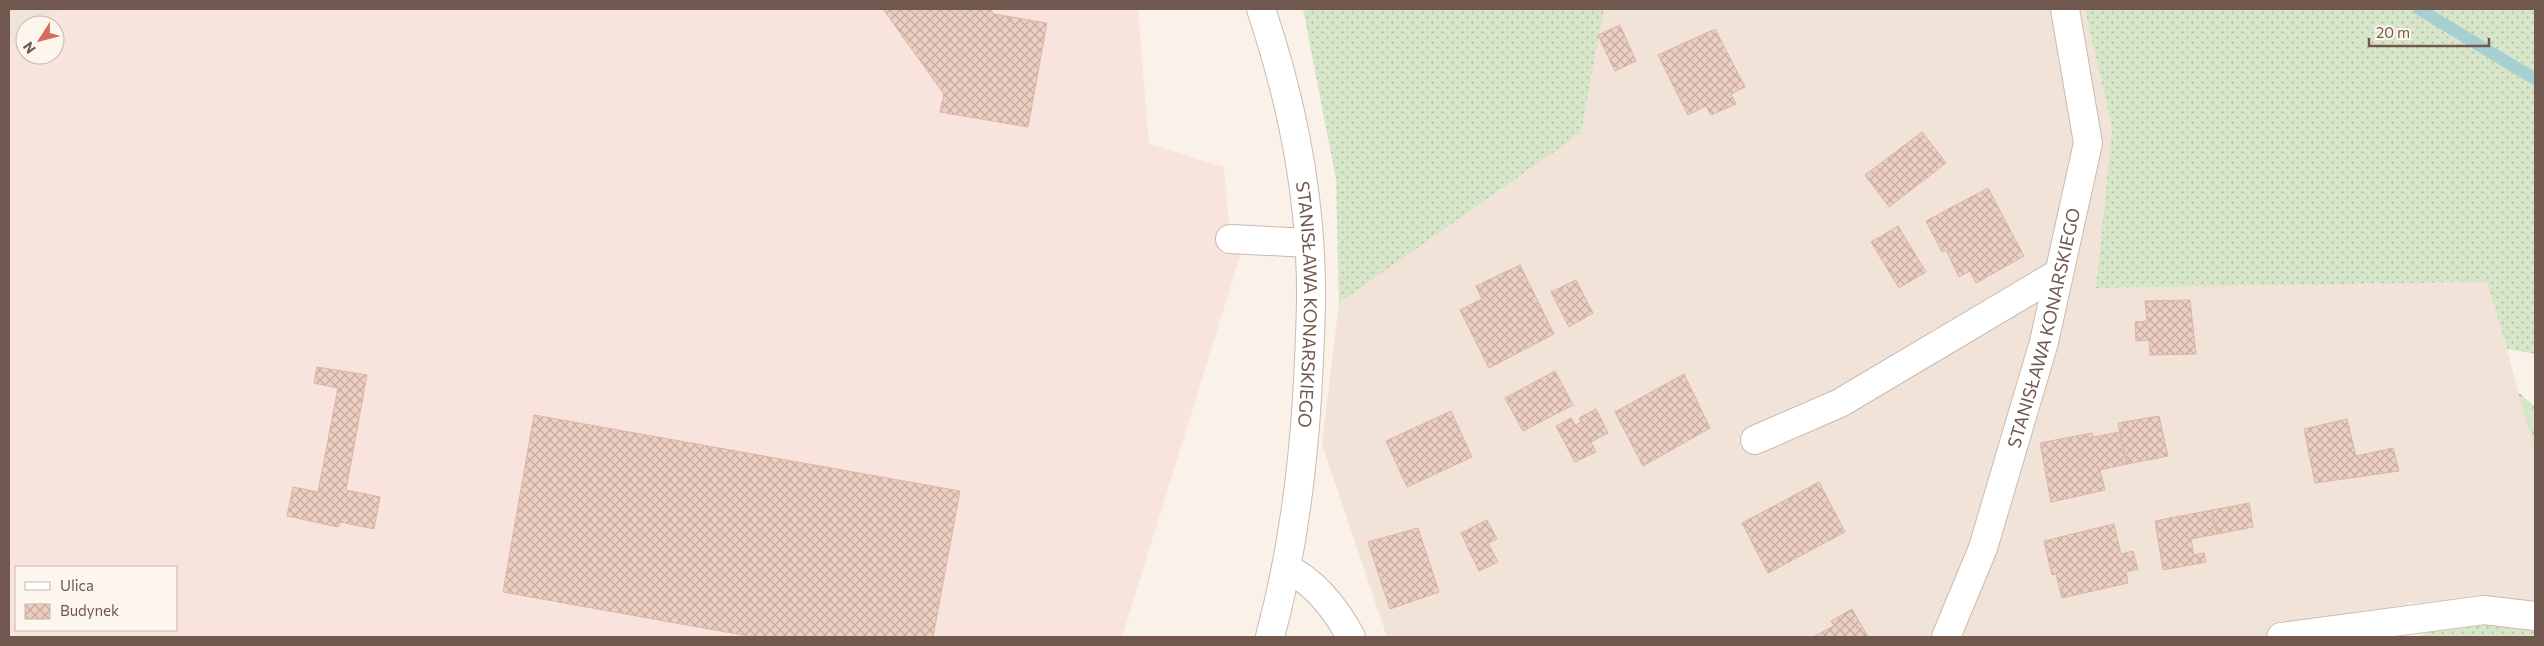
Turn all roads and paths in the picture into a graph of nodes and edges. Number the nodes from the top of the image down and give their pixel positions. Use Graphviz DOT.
graph roads {
  1 [pos="1261,9"];
  2 [pos="2065,9"];
  3 [pos="1230,239"];
  4 [pos="1309,243"];
  5 [pos="2059,273"];
  6 [pos="1755,440"];
  7 [pos="1286,568"];
  8 [pos="2535,616"];
  9 [pos="1270,637"];
  10 [pos="1350,637"];
  11 [pos="1946,637"];
  12 [pos="2281,637"];
  1 -- 4 [label="street, STANISŁAWA KONARSKIEGO"];
  2 -- 5 [label="street, STANISŁAWA KONARSKIEGO"];
  3 -- 4 [label="street"];
  4 -- 7 [label="street, STANISŁAWA KONARSKIEGO"];
  5 -- 6 [label="street"];
  5 -- 11 [label="street, STANISŁAWA KONARSKIEGO"];
  7 -- 9 [label="street, STANISŁAWA KONARSKIEGO"];
  7 -- 10 [label="street"];
  8 -- 12 [label="street"];
}
